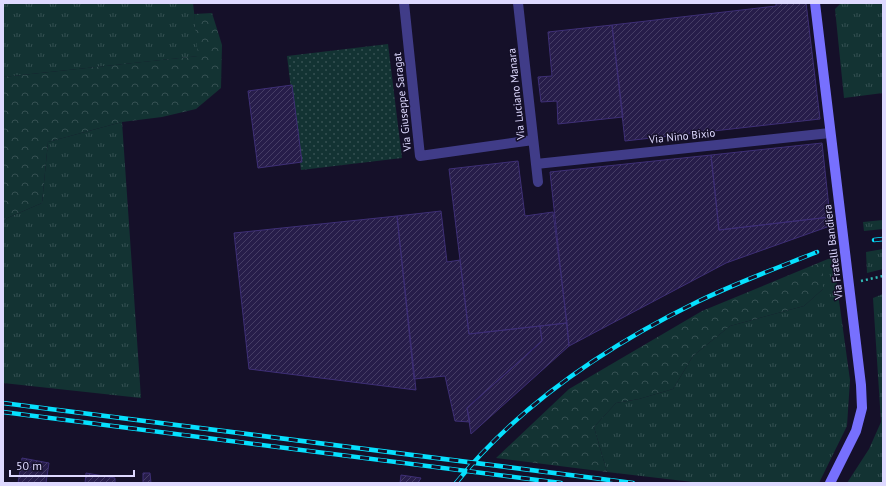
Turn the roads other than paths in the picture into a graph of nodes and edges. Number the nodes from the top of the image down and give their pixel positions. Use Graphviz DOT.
graph roads {
  1 [pos="404,3"];
  2 [pos="518,3"];
  3 [pos="816,6"];
  4 [pos="830,133"];
  5 [pos="533,140"];
  6 [pos="536,164"];
  7 [pos="538,182"];
  8 [pos="830,483"];
  1 -- 5 [label="street, Via Giuseppe Saragat"];
  2 -- 5 [label="street, Via Luciano Manara"];
  3 -- 4 [label="street, Via Fratelli Bandiera"];
  4 -- 6 [label="street, Via Nino Bixio"];
  4 -- 8 [label="street, Via Fratelli Bandiera"];
  5 -- 6 [label="street, Via Luciano Manara"];
  6 -- 7 [label="street, Via Luciano Manara"];
}
